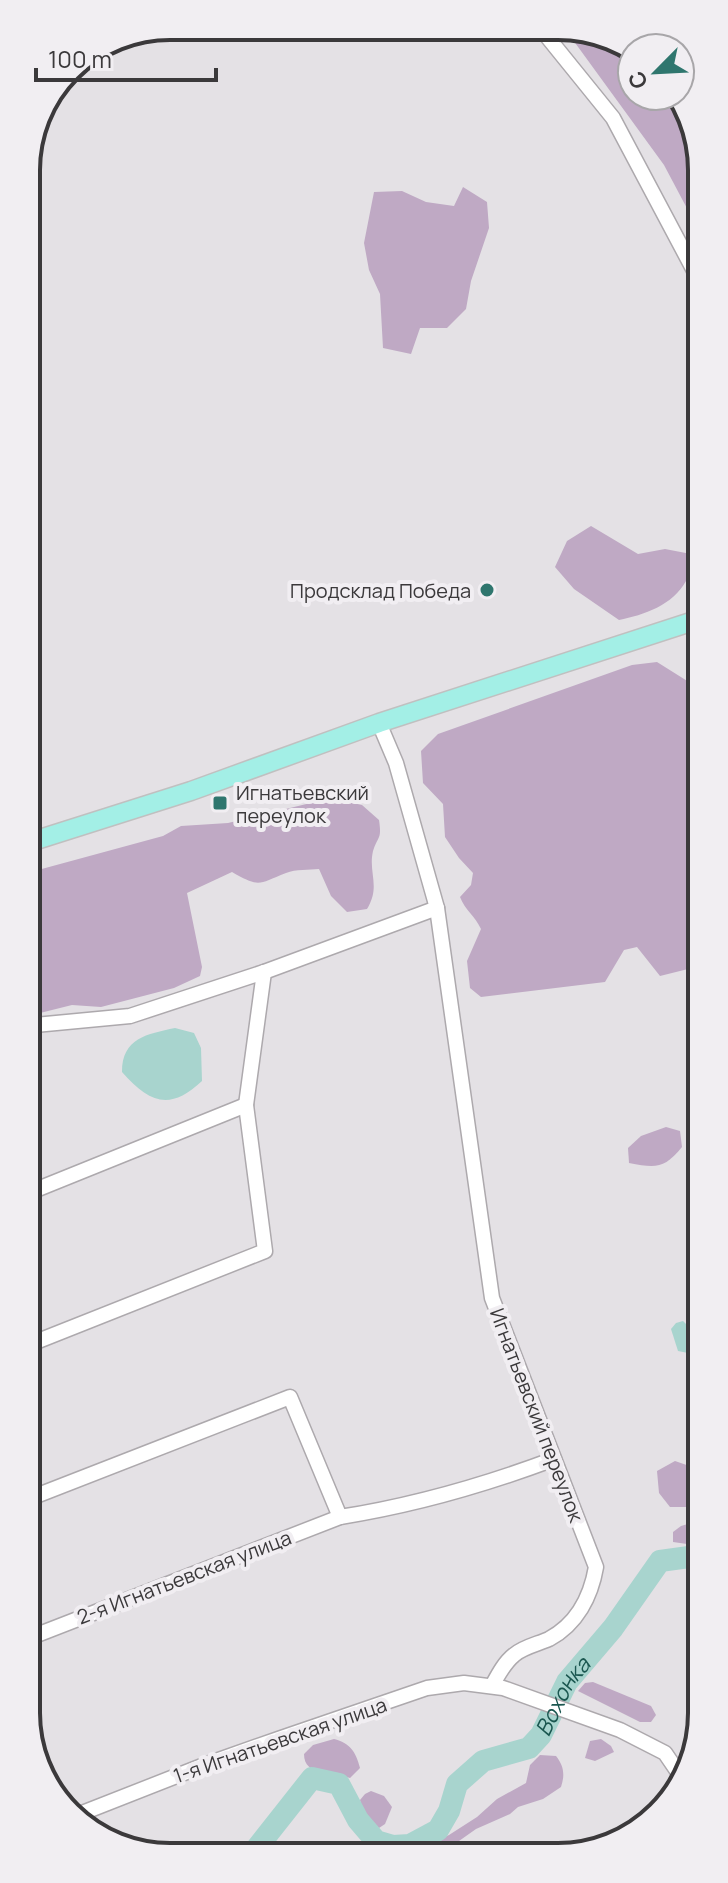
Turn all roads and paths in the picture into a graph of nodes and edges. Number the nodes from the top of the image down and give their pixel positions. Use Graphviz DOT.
graph roads {
  1 [pos="550,40"];
  2 [pos="688,259"];
  3 [pos="688,623"];
  4 [pos="379,723"];
  5 [pos="40,839"];
  6 [pos="437,908"];
  7 [pos="264,972"];
  8 [pos="40,1025"];
  9 [pos="246,1105"];
  10 [pos="40,1188"];
  11 [pos="40,1340"];
  12 [pos="554,1459"];
  13 [pos="40,1494"];
  14 [pos="340,1517"];
  15 [pos="40,1634"];
  16 [pos="498,1687"];
  17 [pos="675,1768"];
  18 [pos="86,1812"];
  1 -- 2 [label="street"];
  3 -- 4 [label="main road"];
  4 -- 5 [label="main road"];
  4 -- 6 [label="street, Игнатьевский переулок"];
  6 -- 7 [label="street"];
  6 -- 12 [label="street, Игнатьевский переулок"];
  7 -- 8 [label="street"];
  7 -- 9 [label="street"];
  9 -- 10 [label="street"];
  9 -- 11 [label="street"];
  12 -- 14 [label="street, 2-я Игнатьевская улица"];
  12 -- 16 [label="street, Игнатьевский переулок"];
  13 -- 14 [label="street"];
  14 -- 15 [label="street, 2-я Игнатьевская улица"];
  16 -- 17 [label="street, 1-я Игнатьевская улица"];
  16 -- 18 [label="street, 1-я Игнатьевская улица"];
}
